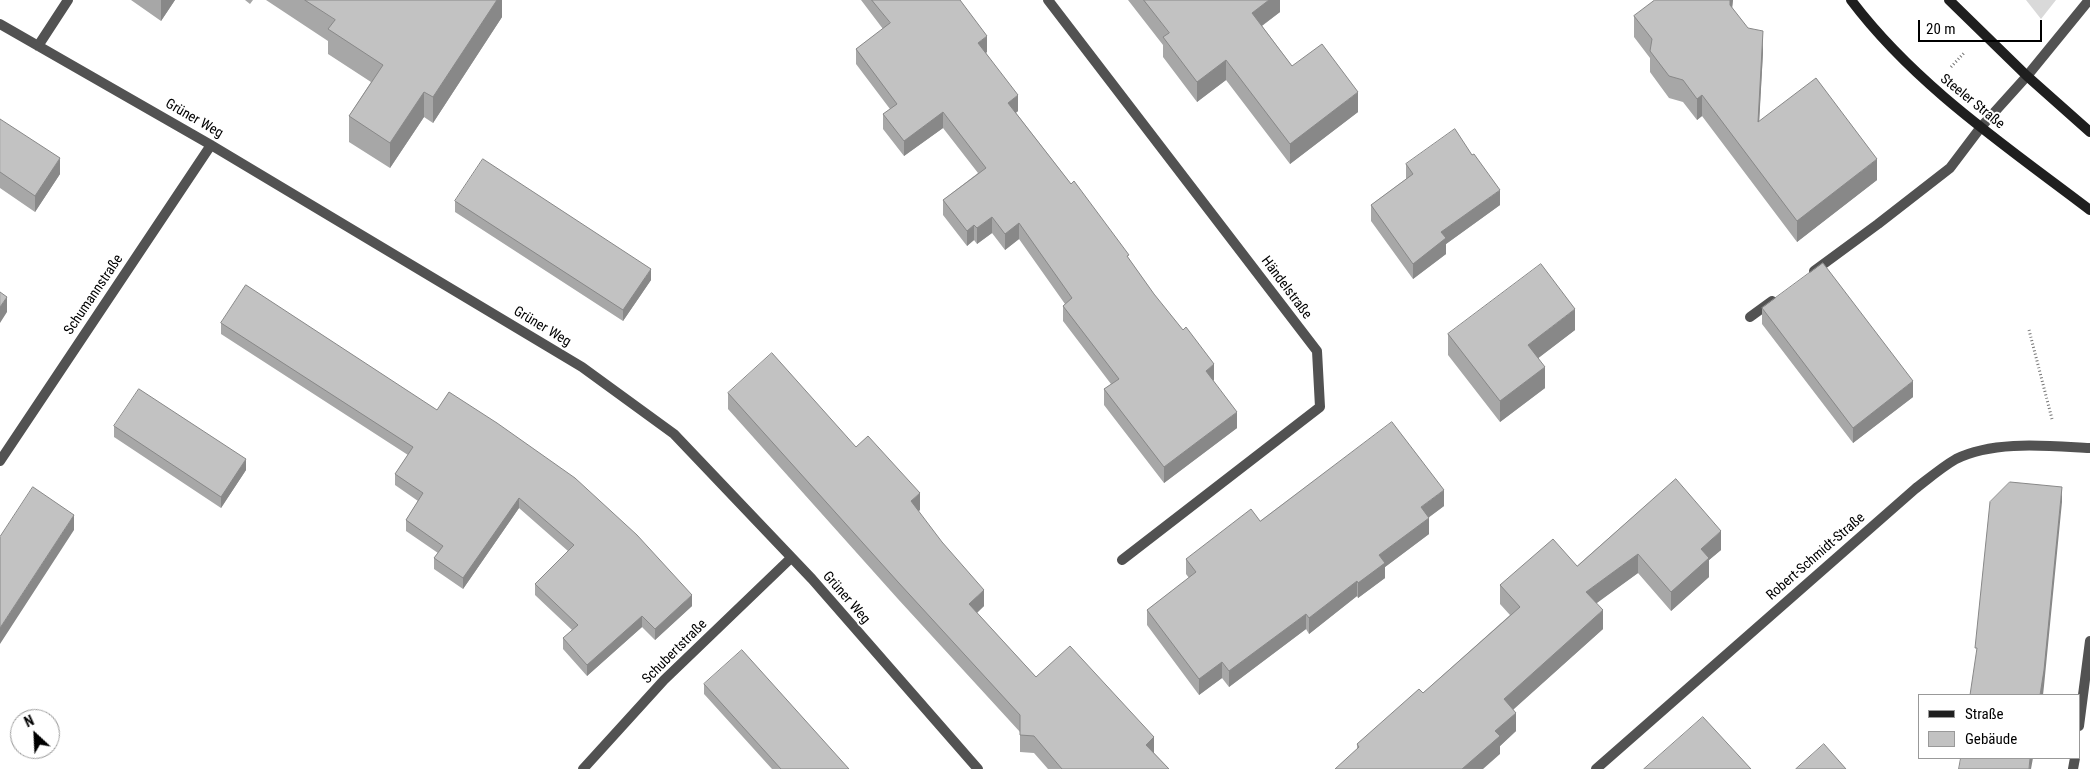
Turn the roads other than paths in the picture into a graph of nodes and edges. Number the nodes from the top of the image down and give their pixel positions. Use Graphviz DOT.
graph roads {
  1 [pos="68,0"];
  2 [pos="1048,0"];
  3 [pos="1851,0"];
  4 [pos="1949,0"];
  5 [pos="2089,0"];
  6 [pos="0,24"];
  7 [pos="38,46"];
  8 [pos="2027,76"];
  9 [pos="1981,127"];
  10 [pos="2090,132"];
  11 [pos="211,144"];
  12 [pos="2090,210"];
  13 [pos="1806,276"];
  14 [pos="1782,294"];
  15 [pos="1750,317"];
  16 [pos="2090,448"];
  17 [pos="0,461"];
  18 [pos="792,558"];
  19 [pos="1122,560"];
  20 [pos="2090,642"];
  21 [pos="2080,718"];
  22 [pos="583,769"];
  23 [pos="978,769"];
  24 [pos="1596,769"];
  1 -- 7 [label="street"];
  2 -- 19 [label="street, Händelstraße"];
  3 -- 9 [label="main road, Steeler Straße"];
  4 -- 8 [label="main road"];
  5 -- 8 [label="street"];
  6 -- 7 [label="street, Grüner Weg"];
  7 -- 11 [label="street, Grüner Weg"];
  8 -- 9 [label="street"];
  8 -- 10 [label="main road"];
  9 -- 12 [label="main road, Steeler Straße"];
  9 -- 13 [label="street"];
  11 -- 17 [label="street, Schumannstraße"];
  11 -- 18 [label="street, Grüner Weg"];
  14 -- 15 [label="street"];
  16 -- 24 [label="street, Robert-Schmidt-Straße"];
  18 -- 22 [label="street, Schubertstraße"];
  18 -- 23 [label="street, Grüner Weg"];
  20 -- 21 [label="street"];
}
